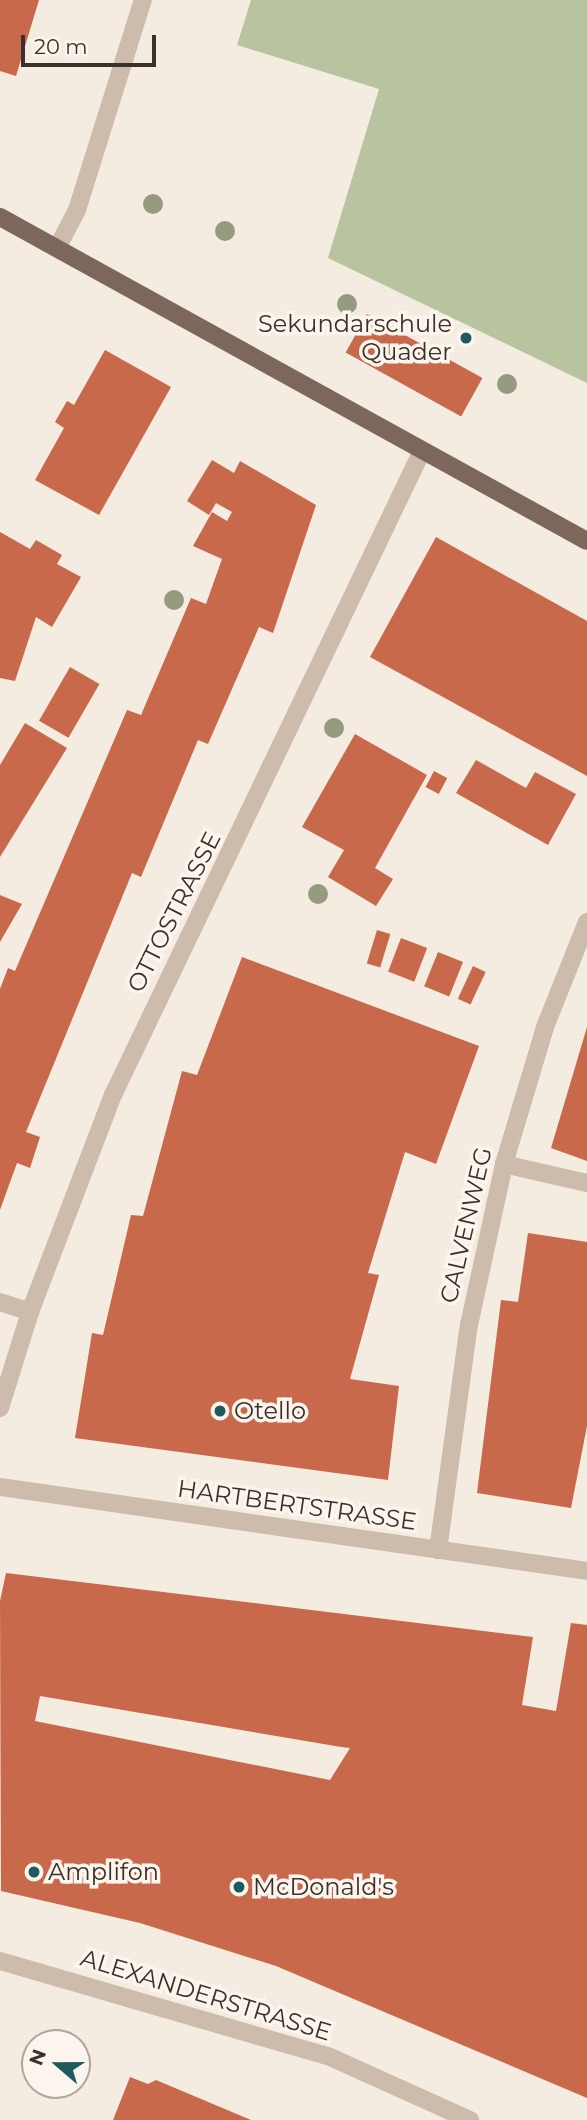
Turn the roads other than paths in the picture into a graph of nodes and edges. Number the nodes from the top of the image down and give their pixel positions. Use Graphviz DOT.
graph roads {
  1 [pos="143,0"];
  2 [pos="0,216"];
  3 [pos="57,248"];
  4 [pos="422,451"];
  5 [pos="587,541"];
  6 [pos="587,922"];
  7 [pos="504,1164"];
  8 [pos="587,1183"];
  9 [pos="0,1302"];
  10 [pos="30,1312"];
  11 [pos="0,1408"];
  12 [pos="0,1487"];
  13 [pos="438,1550"];
  14 [pos="587,1571"];
  15 [pos="0,1961"];
  16 [pos="470,2120"];
  1 -- 3 [label="street"];
  2 -- 3 [label="main road"];
  3 -- 4 [label="main road"];
  4 -- 5 [label="main road"];
  4 -- 10 [label="street, OTTOSTRASSE"];
  6 -- 7 [label="street, CALVENWEG"];
  7 -- 8 [label="street"];
  7 -- 13 [label="street, CALVENWEG"];
  9 -- 10 [label="street"];
  10 -- 11 [label="street, OTTOSTRASSE"];
  12 -- 13 [label="street, HARTBERTSTRASSE"];
  13 -- 14 [label="street, HARTBERTSTRASSE"];
  15 -- 16 [label="street, ALEXANDERSTRASSE"];
}
